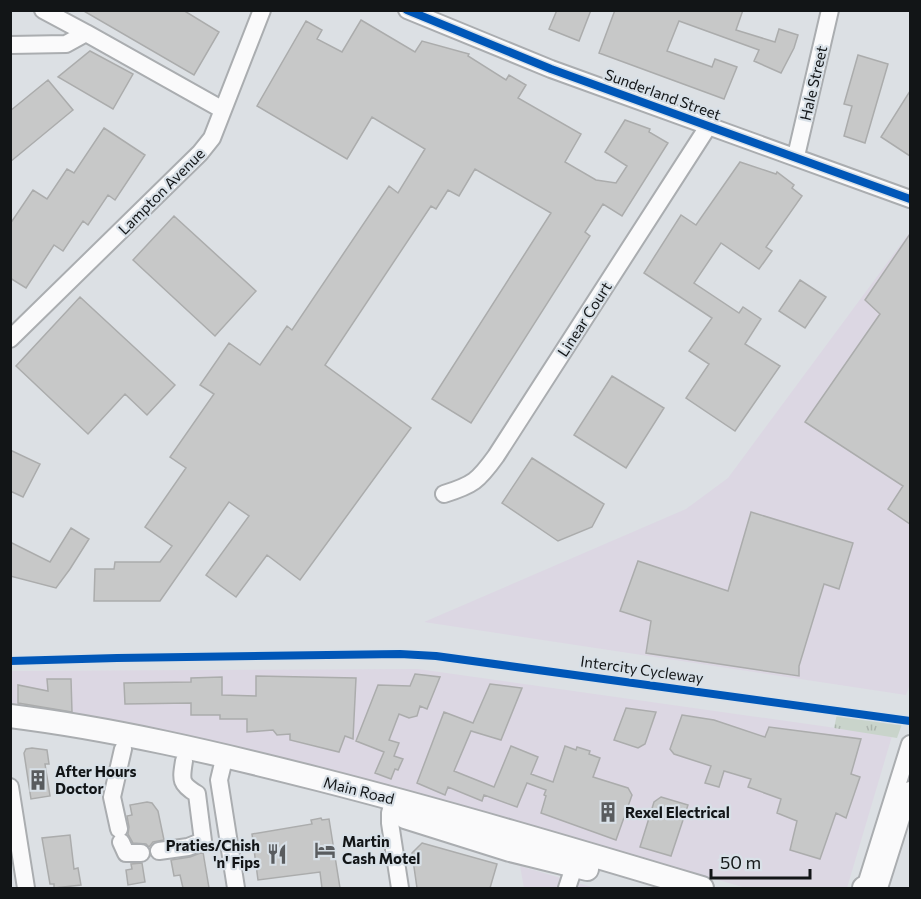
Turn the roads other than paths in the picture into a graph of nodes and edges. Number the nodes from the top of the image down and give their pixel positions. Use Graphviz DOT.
graph roads {
  1 [pos="43,10"];
  2 [pos="262,10"];
  3 [pos="407,10"];
  4 [pos="830,10"];
  5 [pos="86,33"];
  6 [pos="10,45"];
  7 [pos="223,110"];
  8 [pos="709,125"];
  9 [pos="796,156"];
  10 [pos="910,199"];
  11 [pos="10,339"];
  12 [pos="444,494"];
  13 [pos="10,716"];
  14 [pos="10,730"];
  15 [pos="910,744"];
  16 [pos="123,750"];
  17 [pos="184,761"];
  18 [pos="223,762"];
  19 [pos="10,787"];
  20 [pos="910,790"];
  21 [pos="392,806"];
  22 [pos="907,811"];
  23 [pos="159,851"];
  24 [pos="141,853"];
  25 [pos="576,858"];
  26 [pos="26,888"];
  27 [pos="236,888"];
  28 [pos="400,888"];
  29 [pos="567,888"];
  30 [pos="651,888"];
  31 [pos="702,888"];
  32 [pos="868,888"];
  1 -- 5 [label="street"];
  2 -- 7 [label="street, Lampton Avenue"];
  3 -- 8 [label="street, Sunderland Street"];
  4 -- 9 [label="street, Hale Street"];
  5 -- 6 [label="street"];
  5 -- 7 [label="street"];
  7 -- 11 [label="street, Lampton Avenue"];
  8 -- 9 [label="street, Sunderland Street"];
  8 -- 12 [label="street, Linear Court"];
  9 -- 10 [label="street, Sunderland Street"];
  13 -- 18 [label="main road, Main Road"];
  14 -- 16 [label="main road, Main Road"];
  15 -- 32 [label="street"];
  16 -- 17 [label="main road, Main Road"];
  16 -- 24 [label="street"];
  17 -- 18 [label="main road, Main Road"];
  17 -- 23 [label="street"];
  18 -- 21 [label="main road, Main Road"];
  18 -- 27 [label="street"];
  19 -- 26 [label="street"];
  20 -- 22 [label="street"];
  21 -- 25 [label="main road, Main Road"];
  21 -- 28 [label="street"];
  22 -- 32 [label="street"];
  25 -- 29 [label="street"];
  25 -- 30 [label="main road, Main Road"];
  25 -- 31 [label="main road, Main Road"];
}
